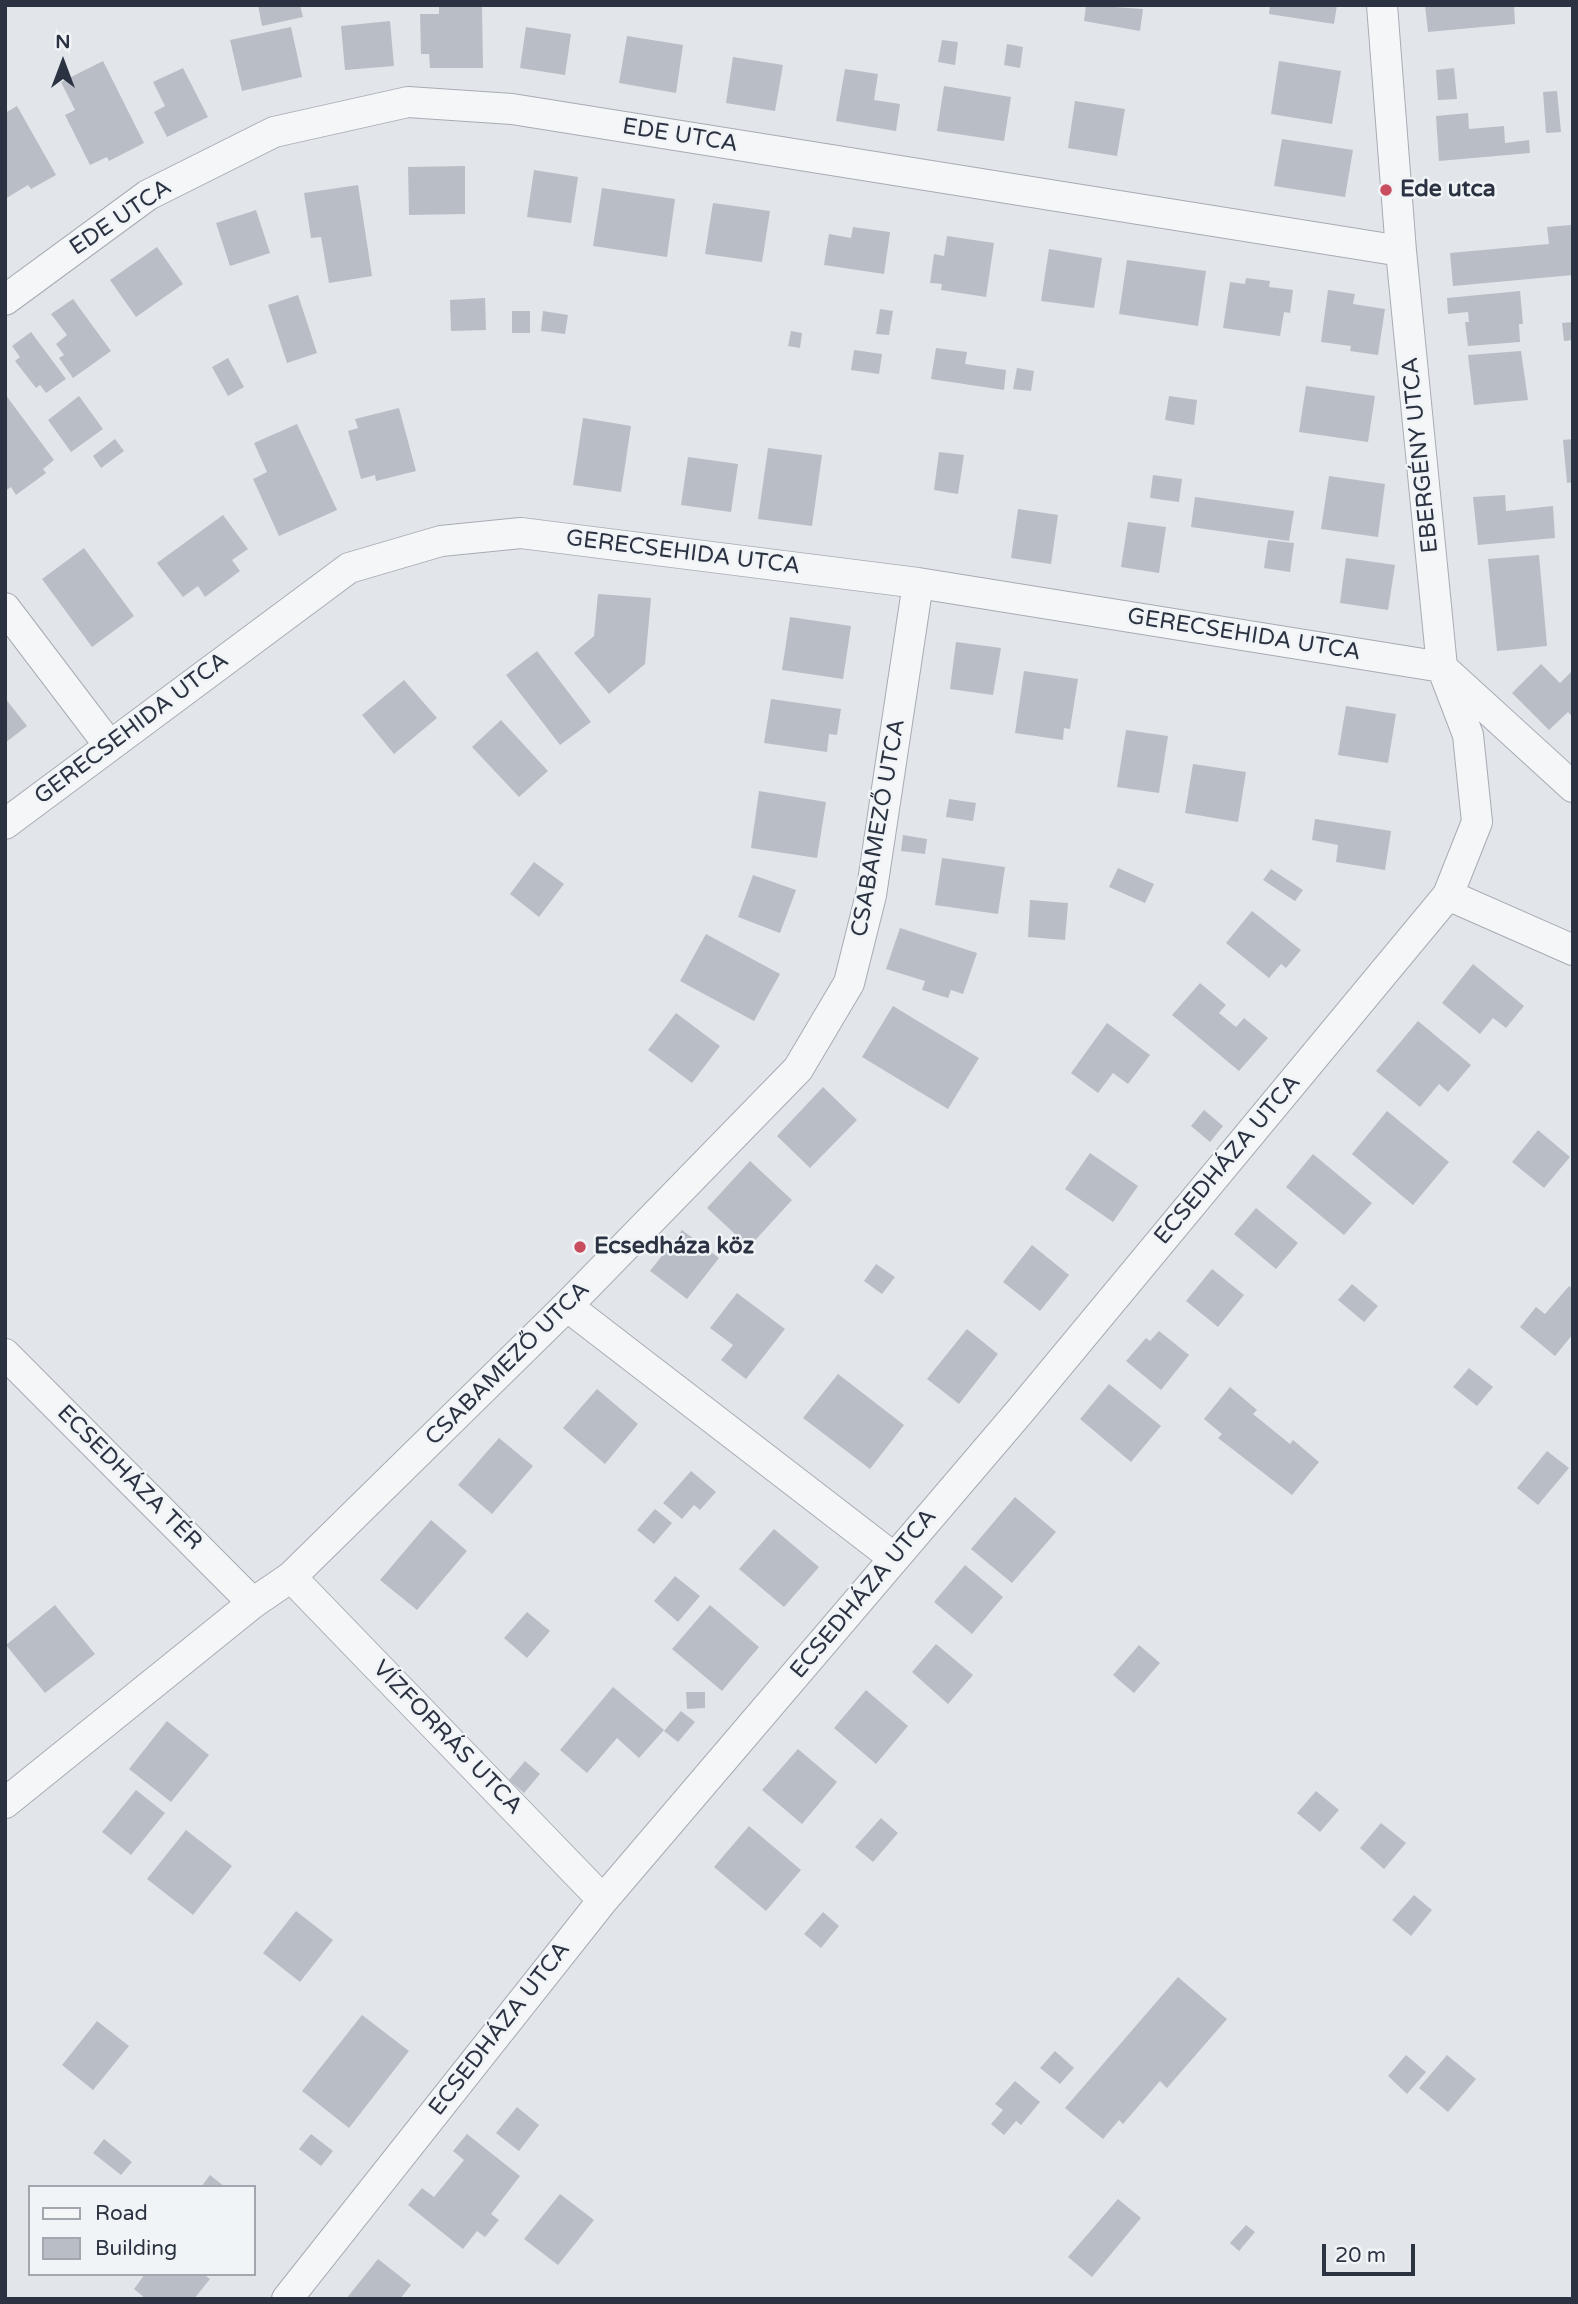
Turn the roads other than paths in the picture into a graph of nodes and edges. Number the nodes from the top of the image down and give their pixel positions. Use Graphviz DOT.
graph roads {
  1 [pos="1382,5"];
  2 [pos="1401,251"];
  3 [pos="5,300"];
  4 [pos="918,583"];
  5 [pos="5,608"];
  6 [pos="1442,667"];
  7 [pos="109,745"];
  8 [pos="1573,787"];
  9 [pos="5,824"];
  10 [pos="1448,895"];
  11 [pos="1573,950"];
  12 [pos="567,1306"];
  13 [pos="5,1354"];
  14 [pos="894,1558"];
  15 [pos="291,1577"];
  16 [pos="253,1603"];
  17 [pos="5,1803"];
  18 [pos="603,1900"];
  19 [pos="287,2299"];
  1 -- 2 [label="street, EBERGÉNY UTCA"];
  2 -- 3 [label="street, EDE UTCA"];
  2 -- 6 [label="street, EBERGÉNY UTCA"];
  4 -- 6 [label="street, GERECSEHIDA UTCA"];
  4 -- 7 [label="street, GERECSEHIDA UTCA"];
  4 -- 12 [label="street, CSABAMEZŐ UTCA"];
  5 -- 7 [label="street"];
  6 -- 8 [label="street"];
  6 -- 10 [label="street, EBERGÉNY UTCA"];
  7 -- 9 [label="street, GERECSEHIDA UTCA"];
  10 -- 11 [label="street"];
  10 -- 14 [label="street, ECSEDHÁZA UTCA"];
  12 -- 14 [label="street"];
  12 -- 15 [label="street, CSABAMEZŐ UTCA"];
  13 -- 16 [label="street, ECSEDHÁZA TÉR"];
  14 -- 18 [label="street, ECSEDHÁZA UTCA"];
  15 -- 16 [label="street, CSABAMEZŐ UTCA"];
  15 -- 18 [label="street, VÍZFORRÁS UTCA"];
  16 -- 17 [label="street, CSABAMEZŐ UTCA"];
  18 -- 19 [label="street, ECSEDHÁZA UTCA"];
}
